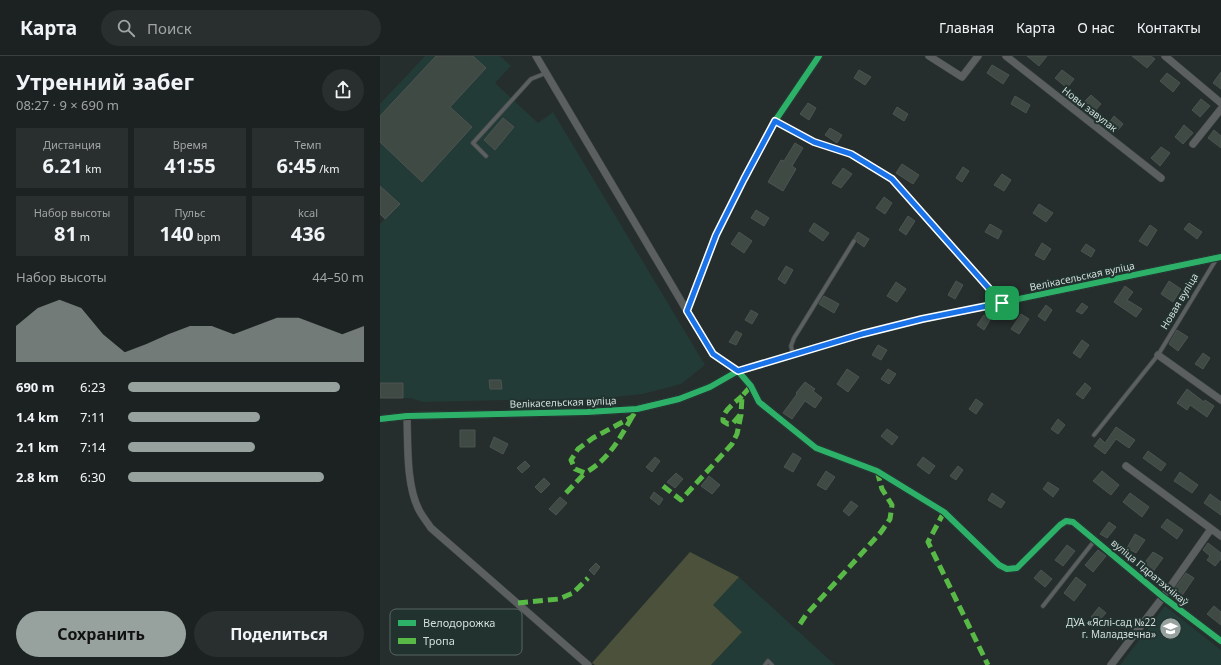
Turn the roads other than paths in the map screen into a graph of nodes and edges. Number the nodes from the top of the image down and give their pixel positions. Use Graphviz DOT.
graph roads {
  1 [pos="536,56"];
  2 [pos="819,56"];
  3 [pos="929,56"];
  4 [pos="978,56"];
  5 [pos="1006,56"];
  6 [pos="1165,56"];
  7 [pos="546,73"];
  8 [pos="1221,103"];
  9 [pos="1221,109"];
  10 [pos="775,121"];
  11 [pos="1193,144"];
  12 [pos="486,156"];
  13 [pos="1161,178"];
  14 [pos="854,241"];
  15 [pos="1219,257"];
  16 [pos="1002,303"];
  17 [pos="687,311"];
  18 [pos="1158,355"];
  19 [pos="793,356"];
  20 [pos="738,371"];
  21 [pos="1221,400"];
  22 [pos="407,416"];
  23 [pos="380,418"];
  24 [pos="1094,435"];
  25 [pos="1126,466"];
  26 [pos="1211,529"];
  27 [pos="1221,536"];
  28 [pos="1095,540"];
  29 [pos="1163,597"];
  30 [pos="1042,606"];
  31 [pos="1221,641"];
  32 [pos="588,665"];
  33 [pos="765,665"];
  34 [pos="772,665"];
  35 [pos="1111,665"];
  1 -- 7 [label="street"];
  2 -- 10 [label="street"];
  3 -- 4 [label="street"];
  5 -- 13 [label="street, Новы завулак"];
  6 -- 8 [label="street"];
  7 -- 12 [label="lane"];
  7 -- 17 [label="street"];
  9 -- 11 [label="street"];
  10 -- 16 [label="lane"];
  10 -- 17 [label="street"];
  14 -- 19 [label="lane"];
  15 -- 16 [label="street, Велікасельская вуліца"];
  15 -- 18 [label="lane, Новая вуліца"];
  16 -- 19 [label="street, Велікасельская вуліца"];
  17 -- 20 [label="street"];
  18 -- 21 [label="street"];
  18 -- 24 [label="lane, Новая вуліца"];
  19 -- 20 [label="street, Велікасельская вуліца"];
  20 -- 22 [label="street, Велікасельская вуліца"];
  20 -- 28 [label="street, вуліца Гідратэхнікаў"];
  22 -- 23 [label="street, Велікасельская вуліца"];
  22 -- 32 [label="street"];
  25 -- 26 [label="street"];
  26 -- 27 [label="street"];
  26 -- 29 [label="street"];
  28 -- 29 [label="street, вуліца Гідратэхнікаў"];
  28 -- 30 [label="lane"];
  29 -- 31 [label="street, вуліца Гідратэхнікаў"];
  29 -- 35 [label="street"];
  33 -- 34 [label="lane"];
}
